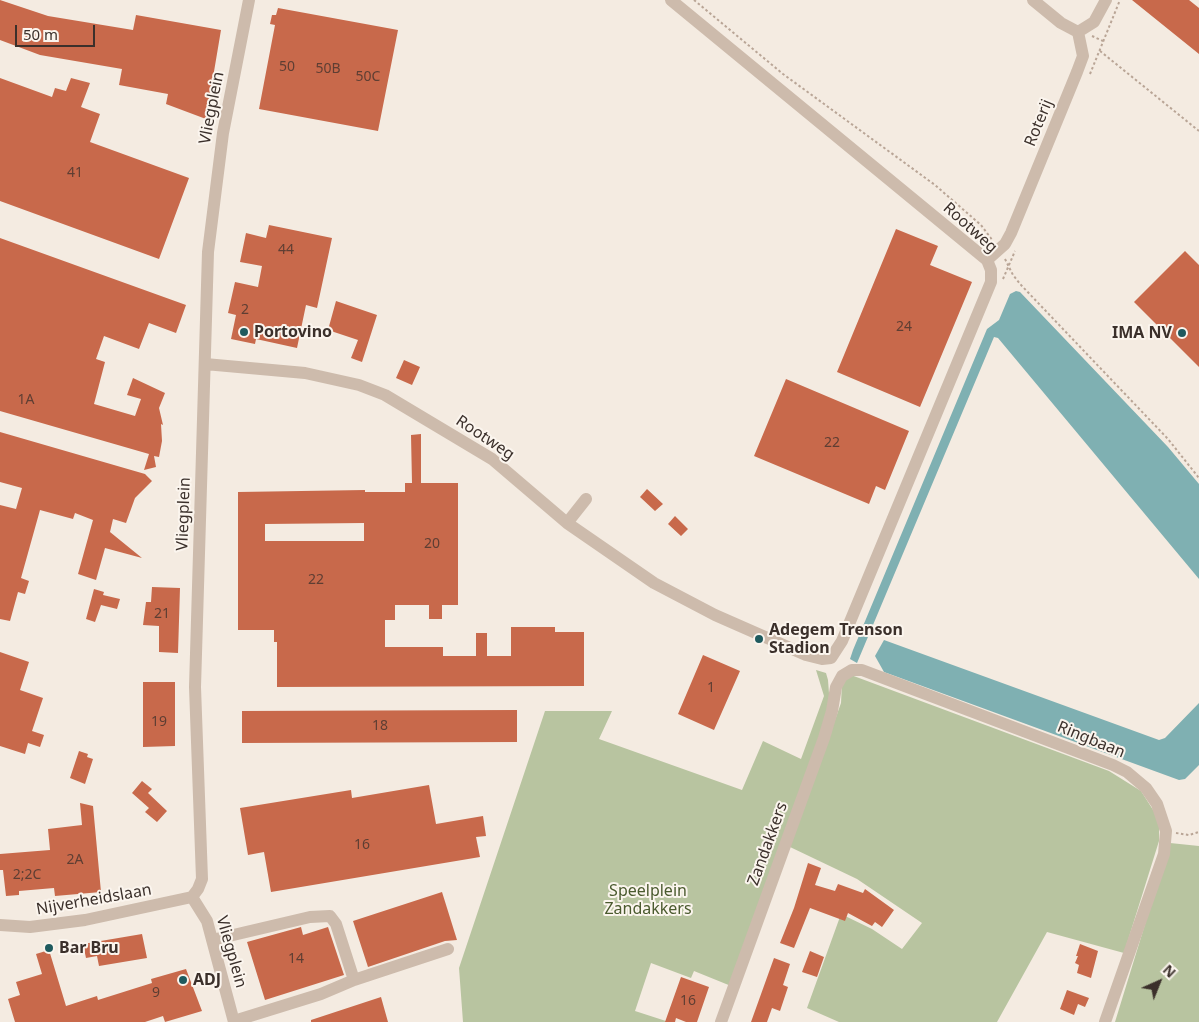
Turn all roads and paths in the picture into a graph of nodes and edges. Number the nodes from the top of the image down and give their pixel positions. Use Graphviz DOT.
graph roads {
  1 [pos="249,0"];
  2 [pos="672,0"];
  3 [pos="1033,0"];
  4 [pos="1106,0"];
  5 [pos="1078,32"];
  6 [pos="1100,51"];
  7 [pos="1199,131"];
  8 [pos="987,260"];
  9 [pos="204,364"];
  10 [pos="586,499"];
  11 [pos="567,523"];
  12 [pos="842,676"];
  13 [pos="1166,831"];
  14 [pos="1199,832"];
  15 [pos="192,897"];
  16 [pos="0,925"];
  17 [pos="212,940"];
  18 [pos="448,949"];
  19 [pos="354,980"];
  20 [pos="234,1022"];
  21 [pos="721,1022"];
  22 [pos="1105,1022"];
  1 -- 9 [label="street, Vliegplein"];
  2 -- 8 [label="street, Rootweg"];
  3 -- 5 [label="street"];
  4 -- 5 [label="street"];
  5 -- 8 [label="street, Roterij"];
  6 -- 7 [label="path"];
  8 -- 11 [label="street, Rootweg"];
  9 -- 11 [label="street, Rootweg"];
  9 -- 15 [label="street, Vliegplein"];
  10 -- 11 [label="street"];
  12 -- 13 [label="street, Ringbaan"];
  12 -- 21 [label="street, Zandakkers"];
  13 -- 14 [label="path"];
  13 -- 22 [label="street, Ringbaan"];
  15 -- 16 [label="street, Nijverheidslaan"];
  15 -- 17 [label="street, Vliegplein"];
  17 -- 19 [label="street"];
  17 -- 20 [label="street, Vliegplein"];
  18 -- 19 [label="street"];
  19 -- 20 [label="street"];
}
